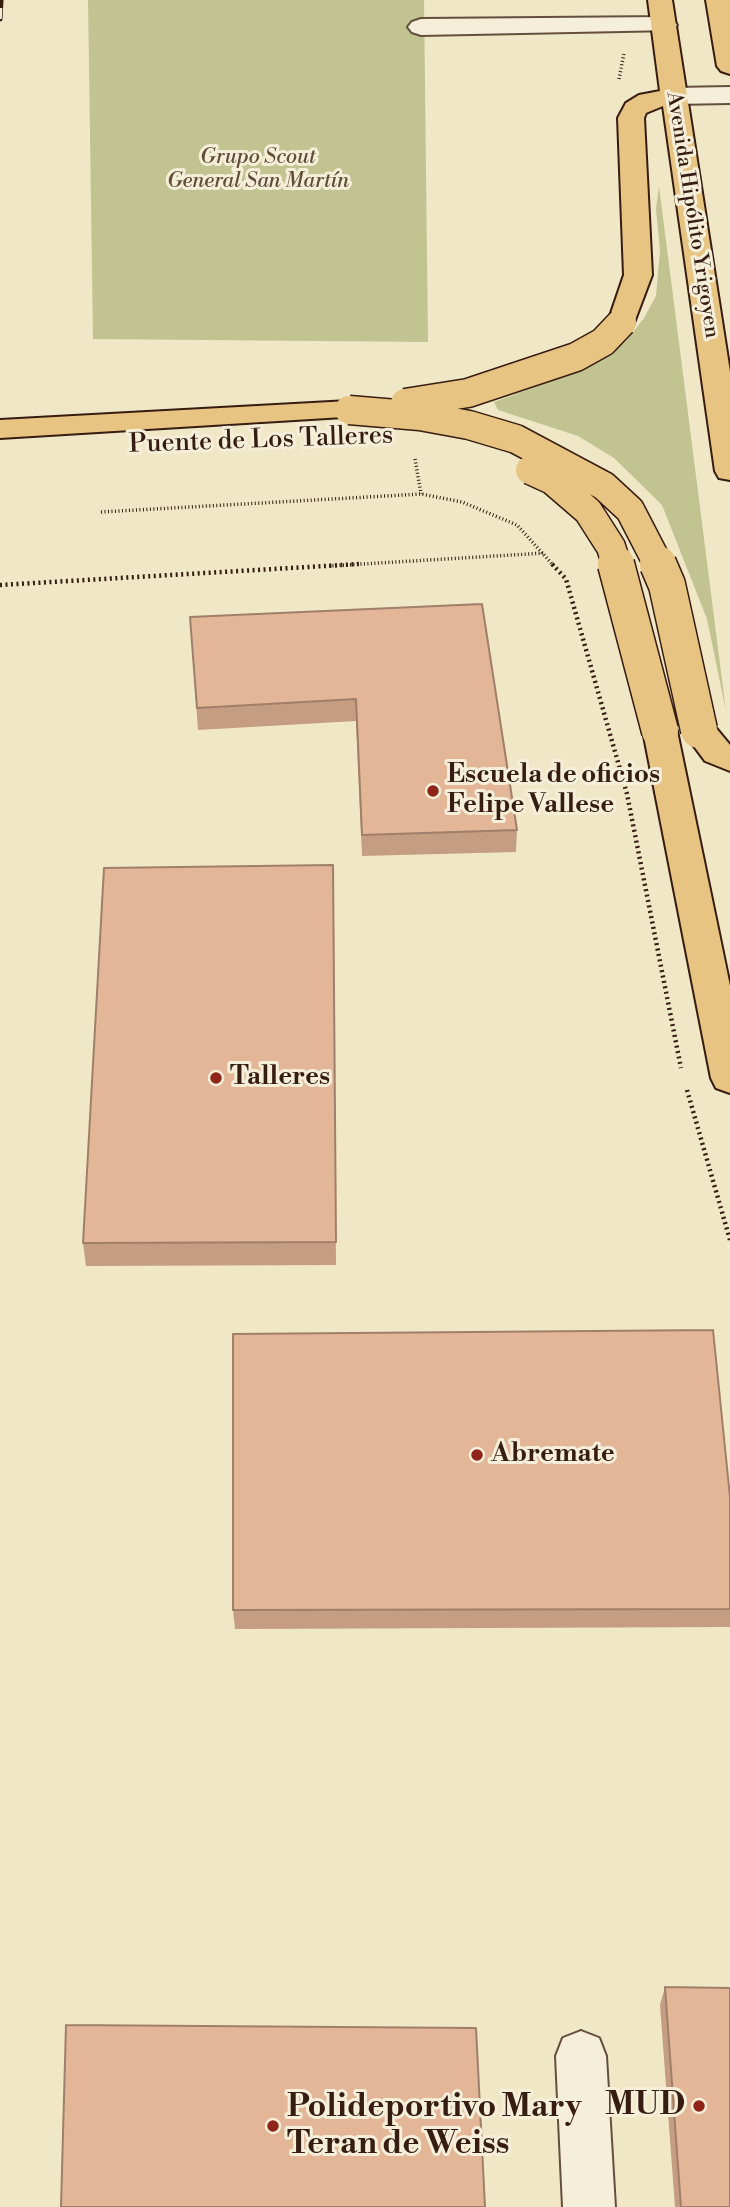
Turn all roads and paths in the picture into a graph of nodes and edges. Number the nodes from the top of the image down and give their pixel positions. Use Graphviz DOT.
graph roads {
  1 [pos="718,0"];
  2 [pos="662,13"];
  3 [pos="629,25"];
  4 [pos="421,27"];
  5 [pos="730,66"];
  6 [pos="617,89"];
  7 [pos="730,95"];
  8 [pos="674,96"];
  9 [pos="349,410"];
  10 [pos="0,429"];
  11 [pos="0,454"];
  12 [pos="415,459"];
  13 [pos="730,471"];
  14 [pos="421,494"];
  15 [pos="101,512"];
  16 [pos="545,553"];
  17 [pos="0,585"];
  18 [pos="730,759"];
  19 [pos="683,1075"];
  20 [pos="730,1077"];
  21 [pos="686,1088"];
  22 [pos="730,1240"];
  23 [pos="581,2056"];
  24 [pos="589,2207"];
  1 -- 5 [label="main road"];
  2 -- 3 [label="street"];
  2 -- 8 [label="main road, Avenida Hipólito Yrigoyen"];
  3 -- 4 [label="street"];
  3 -- 6 [label="path"];
  7 -- 8 [label="street"];
  8 -- 9 [label="main road, Puente de Los Talleres, bridge"];
  8 -- 13 [label="main road, Avenida Hipólito Yrigoyen"];
  9 -- 10 [label="main road, Puente de Los Talleres"];
  9 -- 18 [label="main road, Puente de Los Talleres, bridge"];
  11 -- 20 [label="main road, Puente de Los Talleres, bridge"];
  12 -- 14 [label="path"];
  14 -- 15 [label="path"];
  14 -- 16 [label="path"];
  16 -- 17 [label="path"];
  16 -- 19 [label="path"];
  21 -- 22 [label="path"];
  23 -- 24 [label="street"];
}
